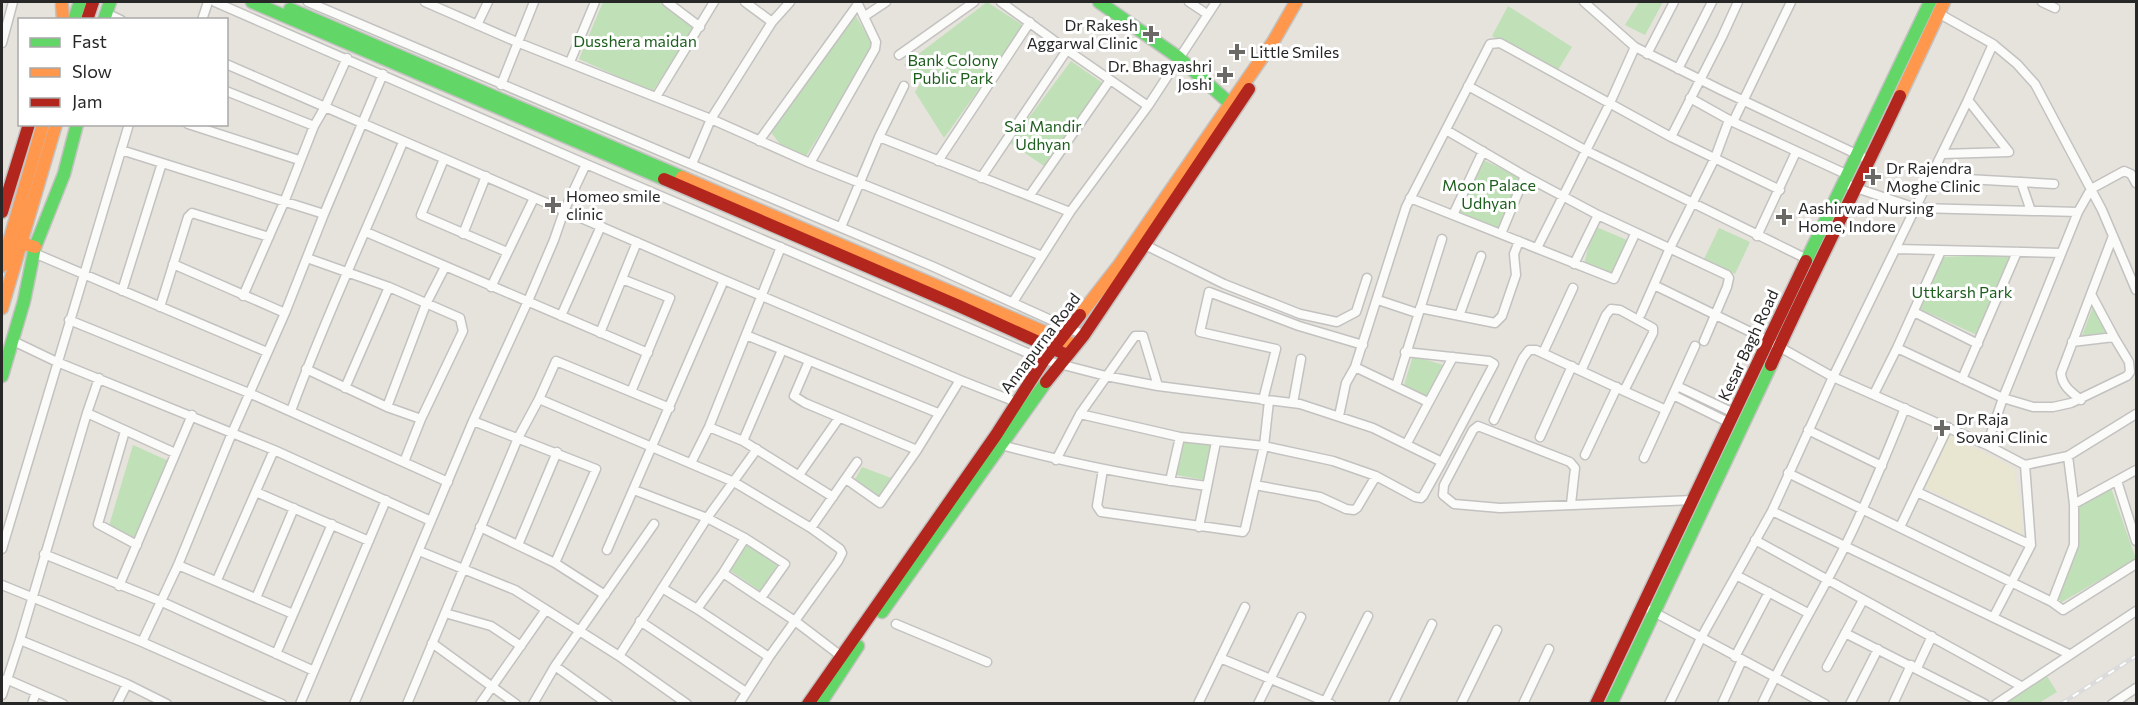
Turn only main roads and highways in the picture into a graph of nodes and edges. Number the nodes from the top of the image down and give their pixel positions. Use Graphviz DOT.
graph roads {
  1 [pos="252,2"];
  2 [pos="273,2"];
  3 [pos="1100,2"];
  4 [pos="1296,2"];
  5 [pos="1304,2"];
  6 [pos="1930,2"];
  7 [pos="63,3"];
  8 [pos="1941,7"];
  9 [pos="61,18"];
  10 [pos="1232,106"];
  11 [pos="28,126"];
  12 [pos="42,126"];
  13 [pos="55,126"];
  14 [pos="76,126"];
  15 [pos="608,150"];
  16 [pos="1864,157"];
  17 [pos="2,212"];
  18 [pos="11,239"];
  19 [pos="35,250"];
  20 [pos="2,266"];
  21 [pos="2,308"];
  22 [pos="1773,343"];
  23 [pos="1058,344"];
  24 [pos="1067,355"];
  25 [pos="2,376"];
  26 [pos="1022,405"];
  27 [pos="941,520"];
  28 [pos="808,704"];
  29 [pos="820,704"];
  30 [pos="1596,704"];
  31 [pos="1611,704"];
  1 -- 15 [label="main road"];
  2 -- 15 [label="main road"];
  3 -- 10 [label="main road"];
  4 -- 10 [label="main road, Annapurna Road"];
  5 -- 10 [label="main road, Annapurna Road"];
  6 -- 16 [label="main road, Kesar Bagh Road"];
  7 -- 9 [label="main road"];
  8 -- 16 [label="main road, Kesar Bagh Road"];
  10 -- 23 [label="main road, Annapurna Road"];
  10 -- 24 [label="main road, Annapurna Road"];
  11 -- 17 [label="main road"];
  12 -- 18 [label="main road"];
  13 -- 18 [label="main road"];
  14 -- 19 [label="main road"];
  15 -- 23 [label="main road"];
  16 -- 22 [label="main road, Kesar Bagh Road"];
  16 -- 22 [label="main road, Kesar Bagh Road"];
  18 -- 19 [label="main road"];
  18 -- 20 [label="main road"];
  18 -- 21 [label="main road"];
  19 -- 25 [label="main road"];
  22 -- 30 [label="main road, Kesar Bagh Road"];
  22 -- 31 [label="main road, Kesar Bagh Road"];
  23 -- 24 [label="main road"];
  23 -- 26 [label="main road, Annapurna Road"];
  24 -- 26 [label="main road, Annapurna Road"];
  26 -- 27 [label="main road, Annapurna Road"];
  26 -- 27 [label="main road, Annapurna Road"];
  27 -- 28 [label="main road, Annapurna Road"];
  27 -- 29 [label="main road, Annapurna Road"];
}
